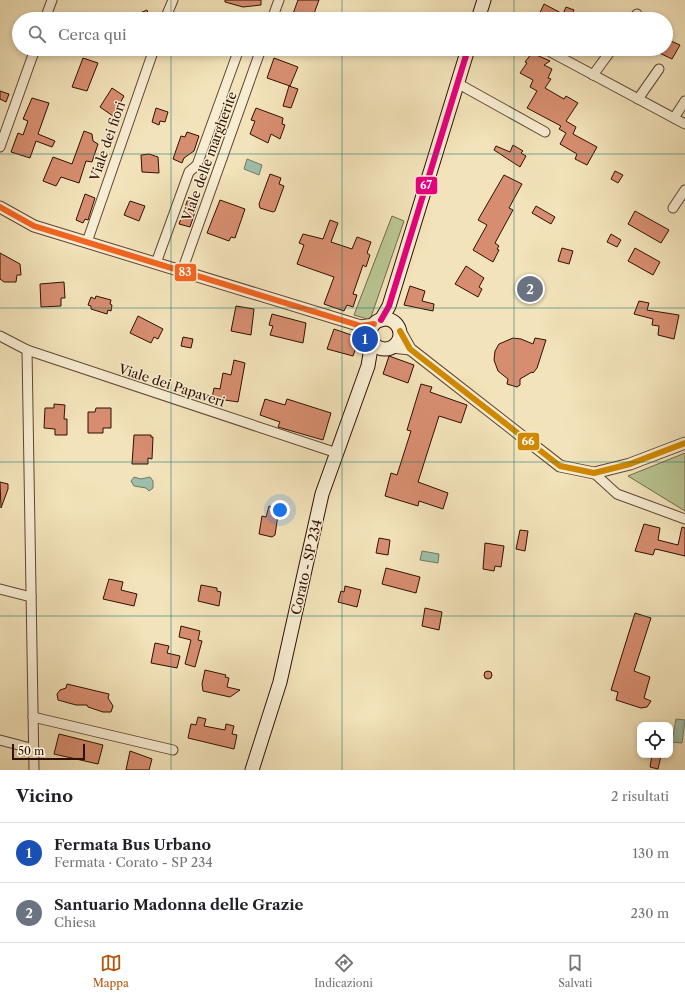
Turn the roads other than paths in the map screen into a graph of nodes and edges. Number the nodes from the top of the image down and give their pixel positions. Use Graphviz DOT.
graph roads {
  1 [pos="52,0"];
  2 [pos="173,0"];
  3 [pos="279,0"];
  4 [pos="484,0"];
  5 [pos="48,12"];
  6 [pos="168,12"];
  7 [pos="275,12"];
  8 [pos="480,12"];
  9 [pos="32,56"];
  10 [pos="152,56"];
  11 [pos="236,56"];
  12 [pos="259,56"];
  13 [pos="466,56"];
  14 [pos="558,56"];
  15 [pos="607,56"];
  16 [pos="659,69"];
  17 [pos="594,75"];
  18 [pos="457,83"];
  19 [pos="638,99"];
  20 [pos="685,101"];
  21 [pos="674,118"];
  22 [pos="685,124"];
  23 [pos="545,132"];
  24 [pos="0,147"];
  25 [pos="685,190"];
  26 [pos="0,207"];
  27 [pos="673,208"];
  28 [pos="87,242"];
  29 [pos="156,263"];
  30 [pos="182,271"];
  31 [pos="389,306"];
  32 [pos="397,327"];
  33 [pos="372,330"];
  34 [pos="0,336"];
  35 [pos="389,348"];
  36 [pos="410,349"];
  37 [pos="27,350"];
  38 [pos="368,366"];
  39 [pos="685,443"];
  40 [pos="337,453"];
  41 [pos="594,473"];
  42 [pos="685,519"];
  43 [pos="0,589"];
  44 [pos="31,597"];
  45 [pos="33,717"];
  46 [pos="0,740"];
  47 [pos="34,749"];
  48 [pos="174,750"];
  49 [pos="34,770"];
  50 [pos="252,770"];
  1 -- 5 [label="street"];
  2 -- 6 [label="street"];
  3 -- 7 [label="street"];
  4 -- 8 [label="main road"];
  9 -- 24 [label="street"];
  10 -- 28 [label="street, Viale dei fiori"];
  11 -- 29 [label="street"];
  12 -- 30 [label="street, Viale delle margherite"];
  13 -- 18 [label="main road, Corato - SP 234"];
  14 -- 17 [label="street"];
  15 -- 17 [label="street"];
  16 -- 19 [label="street"];
  17 -- 19 [label="street"];
  18 -- 23 [label="street"];
  18 -- 31 [label="main road, Corato - SP 234"];
  19 -- 21 [label="street"];
  20 -- 21 [label="street"];
  21 -- 22 [label="street"];
  25 -- 27 [label="street"];
  26 -- 28 [label="street"];
  28 -- 29 [label="street"];
  29 -- 30 [label="street"];
  30 -- 33 [label="street"];
  31 -- 32 [label="main road"];
  31 -- 33 [label="main road, Corato - SP 234"];
  32 -- 33 [label="main road"];
  32 -- 35 [label="main road, Corato - SP 234"];
  32 -- 36 [label="street"];
  33 -- 35 [label="main road"];
  33 -- 38 [label="main road, Corato - SP 234"];
  34 -- 37 [label="street, Viale dei Papaveri"];
  35 -- 36 [label="street"];
  35 -- 38 [label="main road, Corato - SP 234"];
  36 -- 41 [label="street"];
  37 -- 40 [label="street, Viale dei Papaveri"];
  37 -- 44 [label="street"];
  38 -- 40 [label="main road, Corato - SP 234"];
  39 -- 41 [label="street"];
  40 -- 50 [label="main road, Corato - SP 234"];
  41 -- 42 [label="street"];
  43 -- 44 [label="street"];
  44 -- 45 [label="street"];
  45 -- 47 [label="street"];
  45 -- 48 [label="street"];
  46 -- 47 [label="street"];
  47 -- 49 [label="street"];
}
